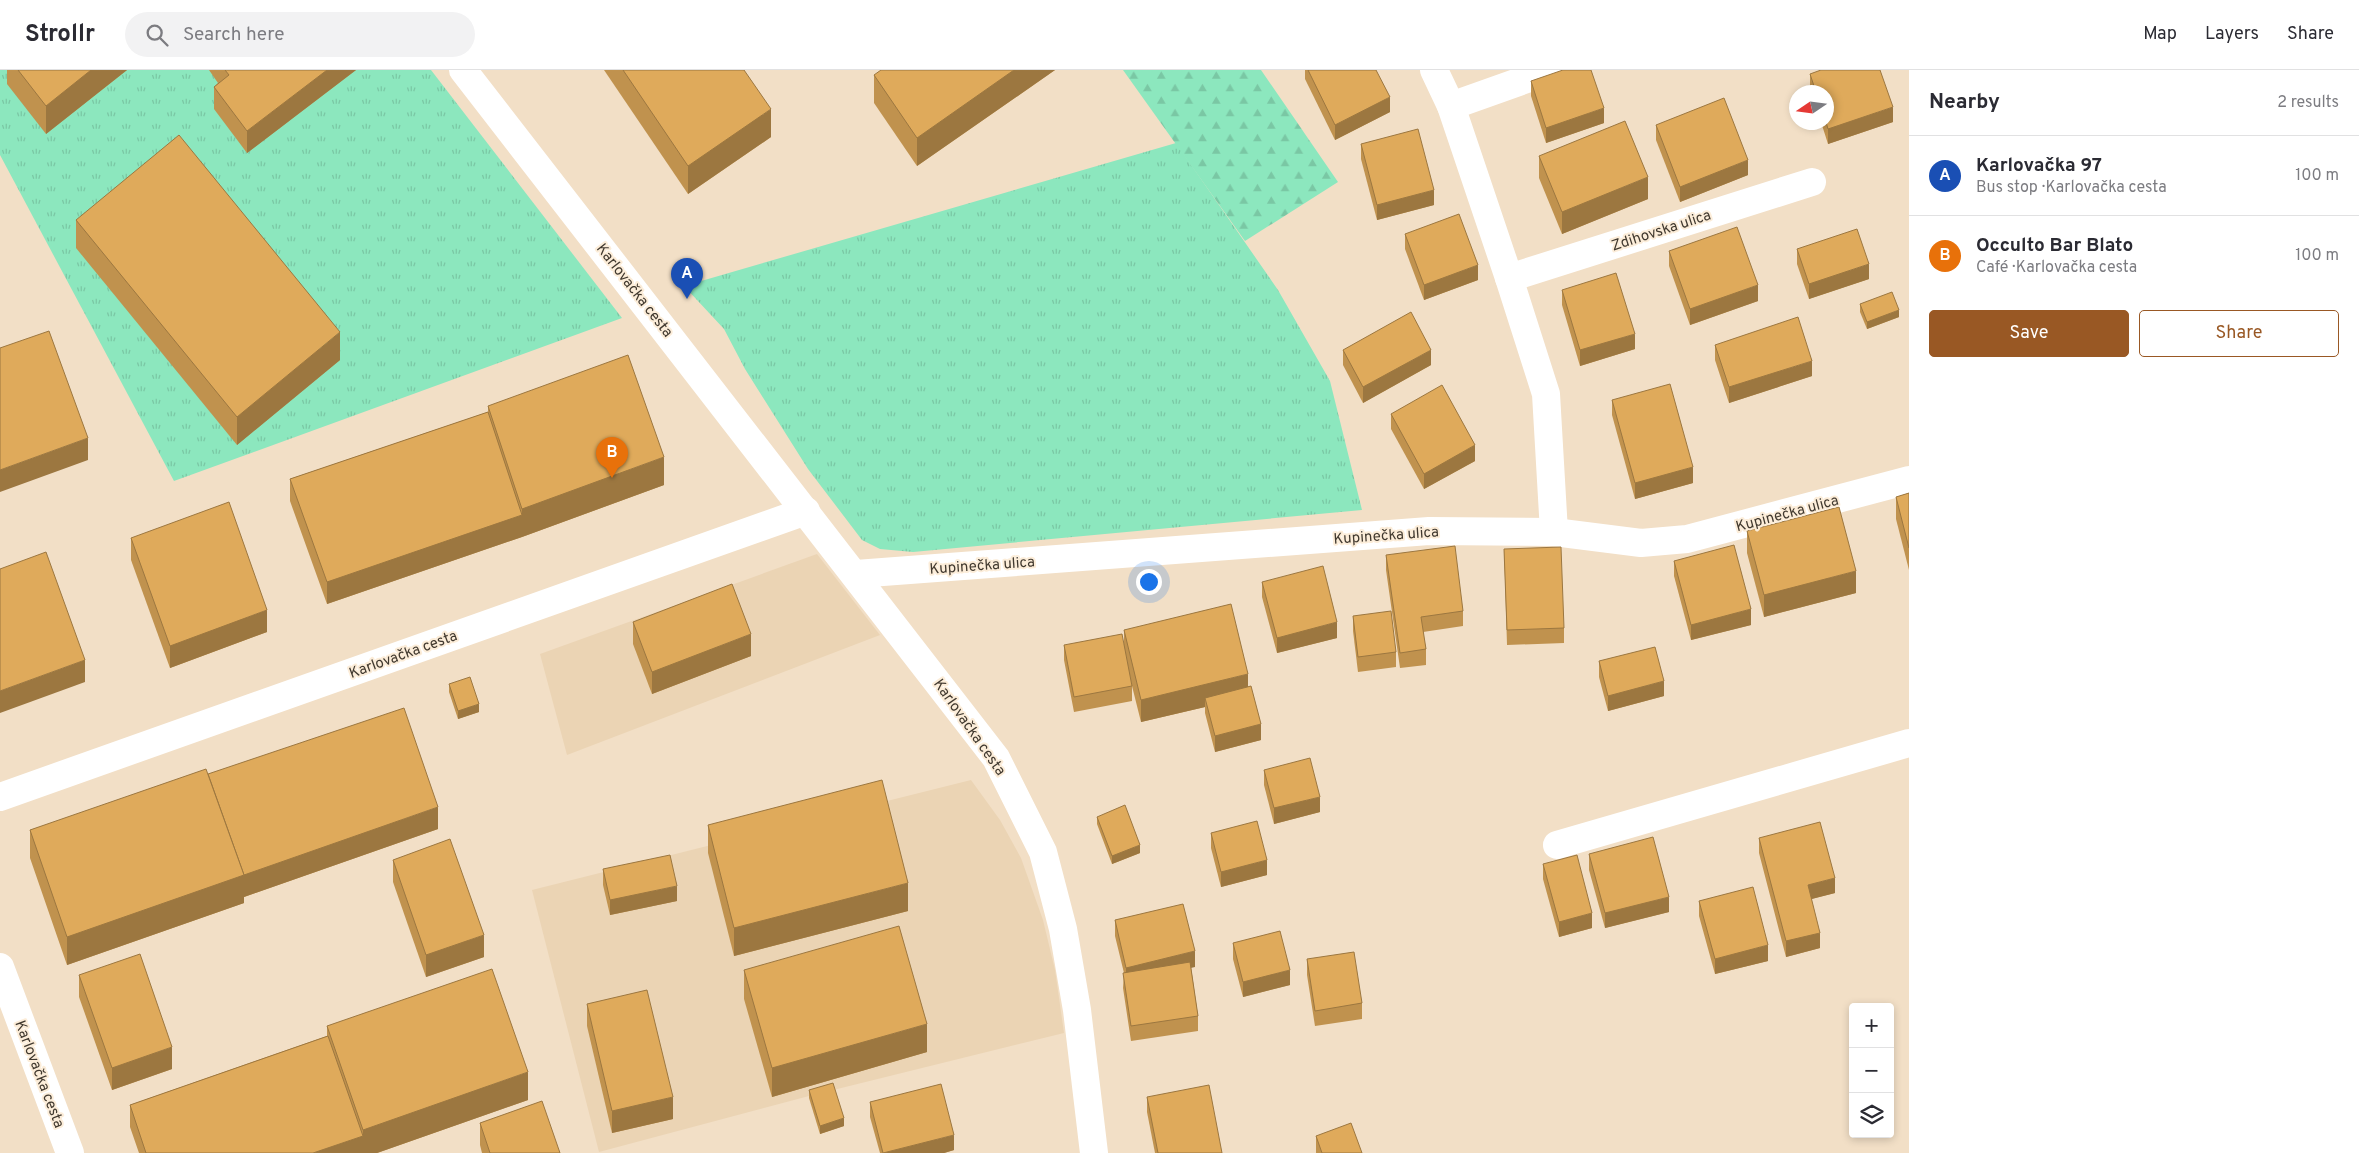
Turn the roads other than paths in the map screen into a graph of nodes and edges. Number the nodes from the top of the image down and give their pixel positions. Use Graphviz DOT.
graph roads {
  1 [pos="463,70"];
  2 [pos="1434,70"];
  3 [pos="1552,70"];
  4 [pos="1451,106"];
  5 [pos="1812,182"];
  6 [pos="1509,278"];
  7 [pos="1909,480"];
  8 [pos="806,510"];
  9 [pos="1554,532"];
  10 [pos="856,574"];
  11 [pos="1909,744"];
  12 [pos="0,797"];
  13 [pos="1557,845"];
  14 [pos="0,967"];
  15 [pos="70,1153"];
  16 [pos="1094,1153"];
  1 -- 8 [label="street, Karlovačka cesta"];
  2 -- 4 [label="street"];
  3 -- 4 [label="street"];
  4 -- 6 [label="street"];
  5 -- 6 [label="street, Zdihovska ulica"];
  6 -- 9 [label="street"];
  7 -- 9 [label="street, Kupinečka ulica"];
  8 -- 10 [label="street, Karlovačka cesta"];
  8 -- 12 [label="street, Karlovačka cesta"];
  9 -- 10 [label="street, Kupinečka ulica"];
  10 -- 16 [label="street, Karlovačka cesta"];
  11 -- 13 [label="street"];
  14 -- 15 [label="street, Karlovačka cesta"];
}
